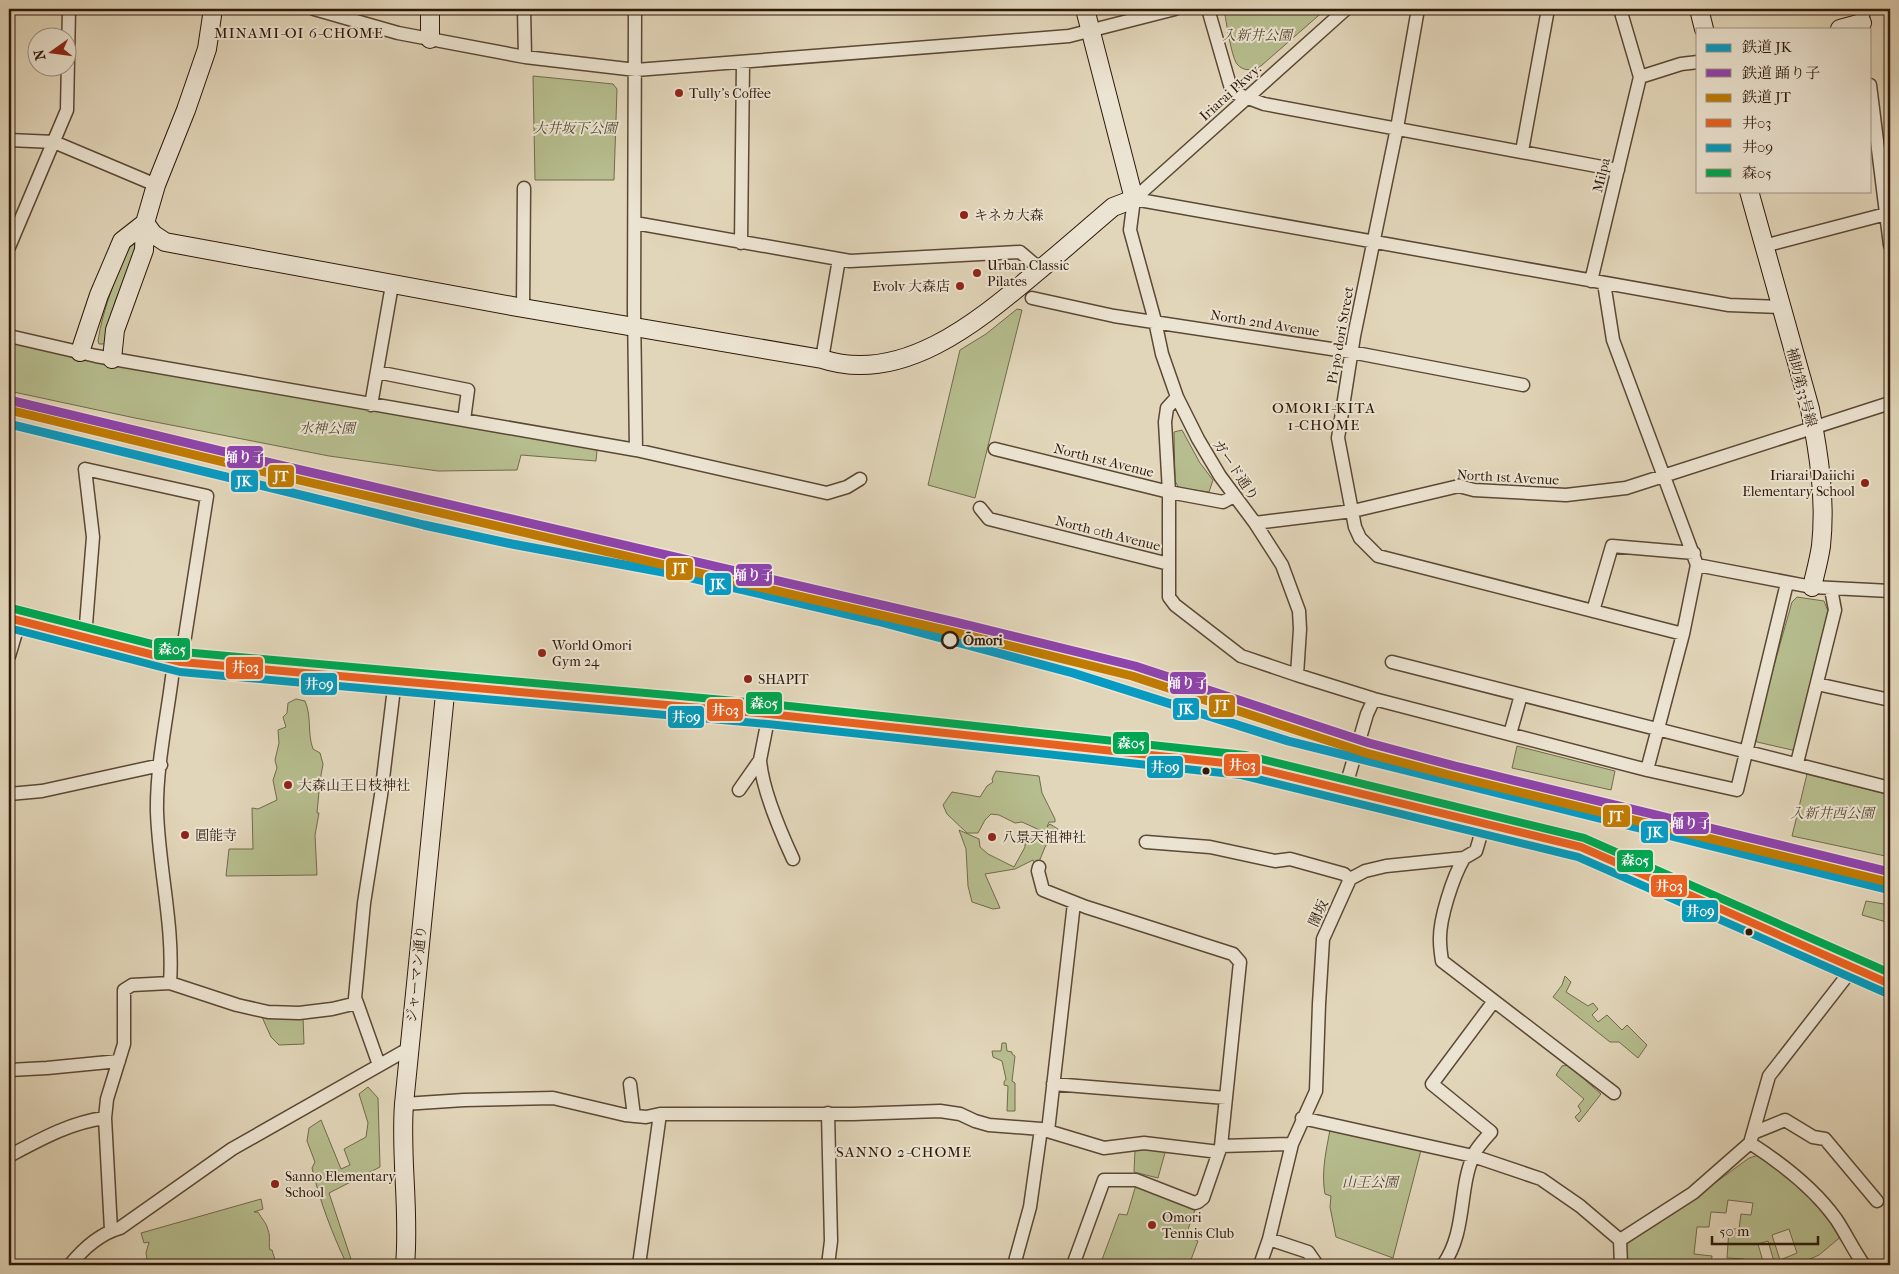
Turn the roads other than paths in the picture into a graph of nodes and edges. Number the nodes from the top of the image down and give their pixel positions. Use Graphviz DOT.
graph roads {
  1 [pos="69,9"];
  2 [pos="213,9"];
  3 [pos="314,9"];
  4 [pos="430,9"];
  5 [pos="524,9"];
  6 [pos="635,9"];
  7 [pos="1085,9"];
  8 [pos="1175,9"];
  9 [pos="1208,9"];
  10 [pos="1346,9"];
  11 [pos="1418,9"];
  12 [pos="1548,9"];
  13 [pos="1620,9"];
  14 [pos="1699,9"];
  15 [pos="335,12"];
  16 [pos="1863,20"];
  17 [pos="1704,28"];
  18 [pos="1843,28"];
  19 [pos="1092,31"];
  20 [pos="430,39"];
  21 [pos="525,57"];
  22 [pos="742,62"];
  23 [pos="1696,62"];
  24 [pos="636,70"];
  25 [pos="1640,77"];
  26 [pos="1245,98"];
  27 [pos="1872,101"];
  28 [pos="1397,128"];
  29 [pos="9,140"];
  30 [pos="54,142"];
  31 [pos="1522,151"];
  32 [pos="1618,170"];
  33 [pos="156,185"];
  34 [pos="524,188"];
  35 [pos="1749,192"];
  36 [pos="1134,199"];
  37 [pos="1886,214"];
  38 [pos="145,222"];
  39 [pos="635,223"];
  40 [pos="1373,242"];
  41 [pos="741,243"];
  42 [pos="1890,245"];
  43 [pos="1764,246"];
  44 [pos="9,247"];
  45 [pos="839,260"];
  46 [pos="1040,269"];
  47 [pos="1597,282"];
  48 [pos="392,285"];
  49 [pos="1032,298"];
  50 [pos="1781,307"];
  51 [pos="523,308"];
  52 [pos="1155,321"];
  53 [pos="635,327"];
  54 [pos="9,336"];
  55 [pos="80,352"];
  56 [pos="1351,352"];
  57 [pos="112,359"];
  58 [pos="822,359"];
  59 [pos="377,372"];
  60 [pos="1523,385"];
  61 [pos="1177,397"];
  62 [pos="1890,403"];
  63 [pos="372,405"];
  64 [pos="464,420"];
  65 [pos="1813,427"];
  66 [pos="995,449"];
  67 [pos="636,450"];
  68 [pos="1664,475"];
  69 [pos="860,479"];
  70 [pos="1169,492"];
  71 [pos="1234,496"];
  72 [pos="980,508"];
  73 [pos="1353,511"];
  74 [pos="1255,523"];
  75 [pos="1696,559"];
  76 [pos="1169,564"];
  77 [pos="1787,583"];
  78 [pos="1812,588"];
  79 [pos="1830,590"];
  80 [pos="1890,590"];
  81 [pos="1593,611"];
  82 [pos="15,618"];
  83 [pos="1683,634"];
  84 [pos="85,637"];
  85 [pos="9,656"];
  86 [pos="178,661"];
  87 [pos="1392,662"];
  88 [pos="1297,674"];
  89 [pos="395,680"];
  90 [pos="446,684"];
  91 [pos="1817,684"];
  92 [pos="1521,695"];
  93 [pos="1374,700"];
  94 [pos="1890,700"];
  95 [pos="770,714"];
  96 [pos="1658,730"];
  97 [pos="1510,734"];
  98 [pos="1746,750"];
  99 [pos="760,760"];
  100 [pos="1797,763"];
  101 [pos="161,765"];
  102 [pos="1647,770"];
  103 [pos="1890,788"];
  104 [pos="1345,789"];
  105 [pos="739,790"];
  106 [pos="9,794"];
  107 [pos="1484,824"];
  108 [pos="1146,842"];
  109 [pos="1464,858"];
  110 [pos="793,859"];
  111 [pos="1039,867"];
  112 [pos="1350,879"];
  113 [pos="1074,902"];
  114 [pos="1854,968"];
  115 [pos="170,983"];
  116 [pos="1890,984"];
  117 [pos="1494,1001"];
  118 [pos="357,1003"];
  119 [pos="408,1049"];
  120 [pos="119,1061"];
  121 [pos="379,1064"];
  122 [pos="9,1070"];
  123 [pos="630,1084"];
  124 [pos="1053,1084"];
  125 [pos="1614,1093"];
  126 [pos="1226,1098"];
  127 [pos="404,1104"];
  128 [pos="828,1113"];
  129 [pos="660,1114"];
  130 [pos="634,1116"];
  131 [pos="105,1118"];
  132 [pos="1302,1118"];
  133 [pos="1045,1130"];
  134 [pos="1751,1138"];
  135 [pos="1292,1144"];
  136 [pos="1220,1149"];
  137 [pos="9,1156"];
  138 [pos="1473,1156"];
  139 [pos="1877,1201"];
  140 [pos="111,1230"];
  141 [pos="1268,1239"];
  142 [pos="1620,1240"];
  143 [pos="70,1265"];
  144 [pos="404,1265"];
  145 [pos="639,1265"];
  146 [pos="828,1265"];
  147 [pos="1014,1265"];
  148 [pos="1074,1265"];
  149 [pos="1260,1265"];
  150 [pos="1318,1265"];
  151 [pos="1443,1265"];
  152 [pos="1621,1265"];
  153 [pos="1864,1265"];
  1 -- 30 [label="street"];
  2 -- 33 [label="street"];
  3 -- 15 [label="street"];
  4 -- 20 [label="street"];
  5 -- 21 [label="street"];
  6 -- 24 [label="street"];
  7 -- 19 [label="street"];
  8 -- 19 [label="street"];
  9 -- 26 [label="street"];
  10 -- 26 [label="street, Iriarai Pkwy."];
  11 -- 28 [label="street, Pi-po dori Street"];
  12 -- 31 [label="street"];
  13 -- 25 [label="street"];
  14 -- 17 [label="street"];
  15 -- 20 [label="street"];
  16 -- 18 [label="street"];
  19 -- 22 [label="street"];
  19 -- 36 [label="street"];
  20 -- 21 [label="street"];
  21 -- 24 [label="street"];
  22 -- 24 [label="street"];
  22 -- 41 [label="street"];
  23 -- 25 [label="street"];
  24 -- 39 [label="street"];
  25 -- 32 [label="street, Milpa"];
  26 -- 28 [label="street"];
  26 -- 36 [label="street, Iriarai Pkwy."];
  27 -- 37 [label="street"];
  28 -- 31 [label="street"];
  28 -- 40 [label="street, Pi-po dori Street"];
  29 -- 30 [label="street"];
  30 -- 33 [label="street"];
  30 -- 44 [label="street"];
  31 -- 32 [label="street"];
  32 -- 47 [label="street, Milpa"];
  33 -- 38 [label="street"];
  34 -- 51 [label="street"];
  35 -- 43 [label="street, 補助第33号線"];
  36 -- 40 [label="street"];
  36 -- 46 [label="street"];
  36 -- 52 [label="street, ガード通り"];
  37 -- 42 [label="street"];
  37 -- 43 [label="street"];
  38 -- 48 [label="street"];
  38 -- 55 [label="street"];
  38 -- 57 [label="street"];
  39 -- 41 [label="street"];
  39 -- 53 [label="street"];
  40 -- 47 [label="street"];
  40 -- 56 [label="street, Pi-po dori Street"];
  41 -- 45 [label="street"];
  43 -- 50 [label="street, 補助第33号線"];
  45 -- 46 [label="street"];
  45 -- 58 [label="street"];
  46 -- 58 [label="street"];
  47 -- 50 [label="street"];
  47 -- 68 [label="street"];
  48 -- 51 [label="street"];
  48 -- 59 [label="street"];
  49 -- 52 [label="street, North 2nd Avenue"];
  50 -- 65 [label="street, 補助第33号線"];
  51 -- 53 [label="street"];
  52 -- 56 [label="street, North 2nd Avenue"];
  52 -- 61 [label="street, ガード通り"];
  53 -- 58 [label="street"];
  53 -- 67 [label="street"];
  54 -- 55 [label="street"];
  55 -- 57 [label="street"];
  56 -- 60 [label="street, North 2nd Avenue"];
  56 -- 73 [label="street, Pi-po dori Street"];
  57 -- 63 [label="street"];
  59 -- 63 [label="street"];
  59 -- 64 [label="street"];
  61 -- 70 [label="street"];
  61 -- 71 [label="street, ガード通り"];
  62 -- 65 [label="street, North 1st Avenue"];
  63 -- 64 [label="street"];
  64 -- 67 [label="street"];
  65 -- 68 [label="street, North 1st Avenue"];
  65 -- 78 [label="street, 補助第33号線"];
  66 -- 70 [label="street, North 1st Avenue"];
  67 -- 69 [label="street"];
  68 -- 73 [label="street, North 1st Avenue"];
  68 -- 75 [label="street"];
  70 -- 71 [label="street, North 1st Avenue"];
  70 -- 76 [label="street"];
  71 -- 74 [label="street, ガード通り"];
  72 -- 76 [label="street, North 0th Avenue"];
  73 -- 74 [label="street, North 1st Avenue"];
  73 -- 81 [label="street, Pi-po dori Street"];
  74 -- 88 [label="street, ガード通り"];
  75 -- 77 [label="street"];
  75 -- 81 [label="street"];
  75 -- 83 [label="street"];
  76 -- 88 [label="street, North 0th Avenue"];
  77 -- 78 [label="street"];
  77 -- 98 [label="street"];
  78 -- 79 [label="street"];
  79 -- 80 [label="street"];
  79 -- 91 [label="street"];
  81 -- 83 [label="street, Pi-po dori Street"];
  82 -- 84 [label="street"];
  82 -- 85 [label="street"];
  83 -- 96 [label="street"];
  84 -- 86 [label="street"];
  84 -- 86 [label="street"];
  86 -- 89 [label="street"];
  86 -- 101 [label="street"];
  87 -- 92 [label="street"];
  88 -- 93 [label="street"];
  89 -- 90 [label="street"];
  89 -- 118 [label="street"];
  90 -- 95 [label="street"];
  90 -- 119 [label="street, ジャーマン通り"];
  91 -- 94 [label="street"];
  91 -- 100 [label="street"];
  92 -- 96 [label="street"];
  92 -- 97 [label="street"];
  93 -- 97 [label="street"];
  93 -- 104 [label="street"];
  95 -- 99 [label="street"];
  95 -- 104 [label="street"];
  96 -- 98 [label="street"];
  96 -- 102 [label="street"];
  97 -- 102 [label="street"];
  98 -- 100 [label="street"];
  98 -- 102 [label="street"];
  99 -- 105 [label="street"];
  99 -- 110 [label="street"];
  100 -- 103 [label="street"];
  101 -- 106 [label="street"];
  101 -- 115 [label="street"];
  104 -- 107 [label="street"];
  107 -- 109 [label="street"];
  107 -- 114 [label="street"];
  108 -- 112 [label="street"];
  109 -- 112 [label="street"];
  109 -- 117 [label="street"];
  111 -- 113 [label="street"];
  112 -- 132 [label="street, 闇坂"];
  113 -- 124 [label="street"];
  113 -- 126 [label="street"];
  114 -- 116 [label="street"];
  114 -- 134 [label="street"];
  115 -- 118 [label="street"];
  115 -- 120 [label="street"];
  117 -- 125 [label="street"];
  117 -- 138 [label="street"];
  118 -- 121 [label="street"];
  119 -- 121 [label="street"];
  119 -- 127 [label="street, ジャーマン通り"];
  120 -- 122 [label="street"];
  120 -- 131 [label="street"];
  121 -- 140 [label="street"];
  123 -- 130 [label="street"];
  124 -- 126 [label="street"];
  124 -- 133 [label="street"];
  126 -- 136 [label="street"];
  127 -- 130 [label="street"];
  127 -- 144 [label="street, ジャーマン通り"];
  128 -- 129 [label="street"];
  128 -- 133 [label="street"];
  128 -- 146 [label="street"];
  129 -- 130 [label="street"];
  129 -- 145 [label="street"];
  131 -- 137 [label="street"];
  131 -- 140 [label="street"];
  132 -- 135 [label="street, 闇坂"];
  132 -- 138 [label="street"];
  133 -- 136 [label="street"];
  133 -- 147 [label="street"];
  134 -- 139 [label="street"];
  134 -- 142 [label="street"];
  134 -- 153 [label="street"];
  135 -- 136 [label="street"];
  135 -- 141 [label="street, 闇坂"];
  136 -- 148 [label="street"];
  138 -- 142 [label="street"];
  138 -- 151 [label="street"];
  140 -- 143 [label="street"];
  141 -- 149 [label="street, 闇坂"];
  141 -- 150 [label="street"];
  142 -- 152 [label="street"];
}
